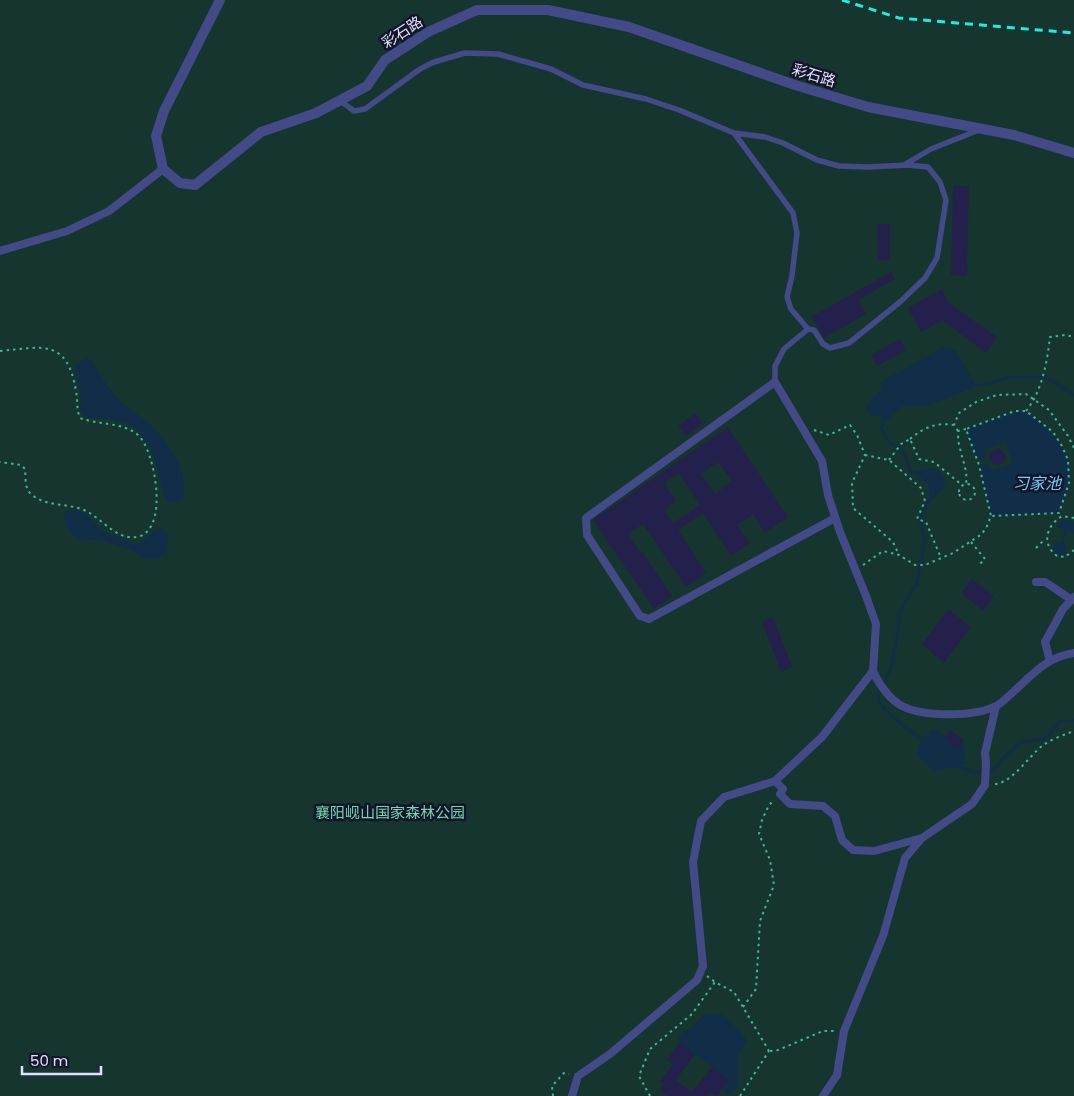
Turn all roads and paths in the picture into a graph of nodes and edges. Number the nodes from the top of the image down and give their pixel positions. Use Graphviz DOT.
graph roads {
  1 [pos="220,0"];
  2 [pos="339,100"];
  3 [pos="982,129"];
  4 [pos="734,133"];
  5 [pos="1074,153"];
  6 [pos="904,165"];
  7 [pos="163,169"];
  8 [pos="0,251"];
  9 [pos="808,329"];
  10 [pos="1074,337"];
  11 [pos="0,351"];
  12 [pos="775,382"];
  13 [pos="1034,400"];
  14 [pos="1026,411"];
  15 [pos="954,425"];
  16 [pos="966,429"];
  17 [pos="804,431"];
  18 [pos="958,431"];
  19 [pos="910,439"];
  20 [pos="1074,448"];
  21 [pos="864,455"];
  22 [pos="889,460"];
  23 [pos="0,462"];
  24 [pos="966,484"];
  25 [pos="962,485"];
  26 [pos="991,516"];
  27 [pos="835,518"];
  28 [pos="1074,518"];
  29 [pos="1046,538"];
  30 [pos="971,542"];
  31 [pos="1036,548"];
  32 [pos="1074,550"];
  33 [pos="899,555"];
  34 [pos="941,558"];
  35 [pos="978,566"];
  36 [pos="857,573"];
  37 [pos="1036,582"];
  38 [pos="1073,598"];
  39 [pos="1074,653"];
  40 [pos="1050,661"];
  41 [pos="872,671"];
  42 [pos="996,706"];
  43 [pos="1074,731"];
  44 [pos="775,781"];
  45 [pos="985,782"];
  46 [pos="780,794"];
  47 [pos="922,838"];
  48 [pos="743,1007"];
  49 [pos="844,1031"];
  50 [pos="769,1051"];
  51 [pos="578,1076"];
  52 [pos="553,1096"];
  53 [pos="572,1096"];
  54 [pos="650,1096"];
  55 [pos="740,1096"];
  56 [pos="823,1096"];
  1 -- 7 [label="street"];
  2 -- 3 [label="street, 彩石路"];
  2 -- 4 [label="lane"];
  2 -- 7 [label="street, 彩石路"];
  3 -- 5 [label="street, 彩石路"];
  3 -- 6 [label="lane"];
  4 -- 6 [label="lane"];
  4 -- 9 [label="lane"];
  6 -- 9 [label="lane"];
  7 -- 8 [label="street"];
  9 -- 12 [label="lane"];
  10 -- 13 [label="path"];
  11 -- 23 [label="path"];
  12 -- 17 [label="street"];
  12 -- 27 [label="street"];
  13 -- 14 [label="path"];
  13 -- 15 [label="path"];
  13 -- 20 [label="path"];
  14 -- 16 [label="path"];
  14 -- 26 [label="path"];
  15 -- 18 [label="path"];
  15 -- 19 [label="path"];
  16 -- 18 [label="path"];
  16 -- 26 [label="path"];
  17 -- 21 [label="path"];
  17 -- 27 [label="street"];
  18 -- 24 [label="path"];
  19 -- 22 [label="path"];
  19 -- 25 [label="path"];
  21 -- 22 [label="path"];
  21 -- 33 [label="path"];
  22 -- 34 [label="path"];
  24 -- 25 [label="path"];
  24 -- 25 [label="path"];
  26 -- 30 [label="path"];
  27 -- 36 [label="street"];
  28 -- 29 [label="path"];
  29 -- 31 [label="path"];
  29 -- 32 [label="path"];
  30 -- 34 [label="path"];
  30 -- 35 [label="path"];
  33 -- 34 [label="path"];
  33 -- 36 [label="path"];
  36 -- 41 [label="street"];
  37 -- 38 [label="street"];
  38 -- 40 [label="street"];
  39 -- 40 [label="street"];
  40 -- 42 [label="street"];
  41 -- 42 [label="street"];
  41 -- 44 [label="street"];
  42 -- 45 [label="street"];
  43 -- 45 [label="path"];
  44 -- 46 [label="street"];
  44 -- 51 [label="street"];
  45 -- 47 [label="street"];
  46 -- 47 [label="street"];
  46 -- 48 [label="path"];
  47 -- 49 [label="street"];
  48 -- 50 [label="path"];
  48 -- 54 [label="path"];
  49 -- 50 [label="path"];
  49 -- 56 [label="street"];
  50 -- 55 [label="path"];
  51 -- 52 [label="path"];
  51 -- 53 [label="street"];
}
